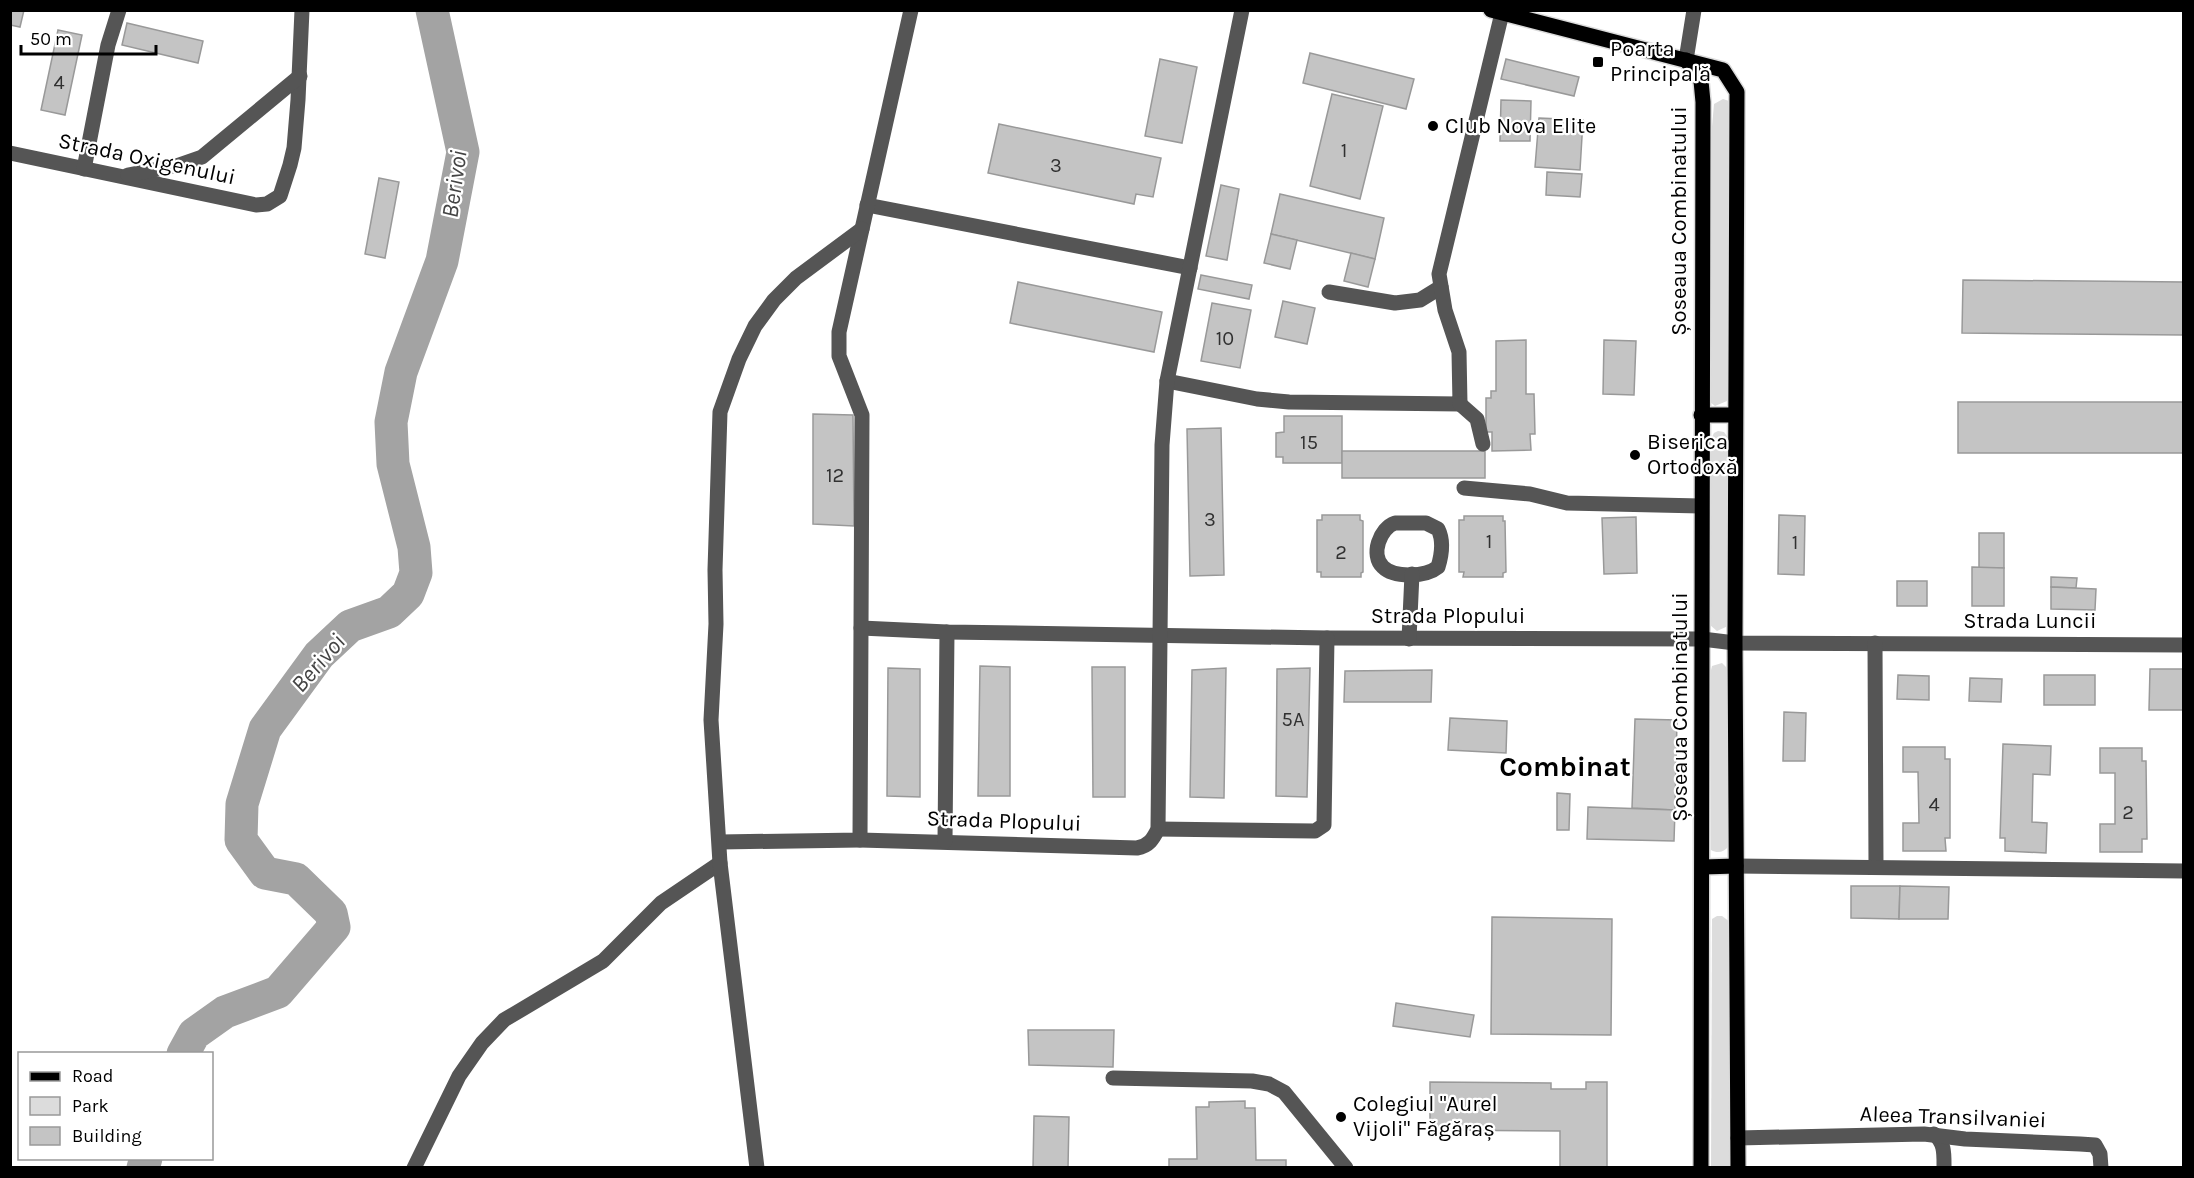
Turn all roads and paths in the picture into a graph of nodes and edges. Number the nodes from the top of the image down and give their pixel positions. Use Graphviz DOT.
graph roads {
  1 [pos="119,10"];
  2 [pos="302,10"];
  3 [pos="911,10"];
  4 [pos="1242,10"];
  5 [pos="1694,10"];
  6 [pos="1496,12"];
  7 [pos="1686,60"];
  8 [pos="300,76"];
  9 [pos="10,153"];
  10 [pos="84,169"];
  11 [pos="119,176"];
  12 [pos="867,205"];
  13 [pos="862,229"];
  14 [pos="1190,268"];
  15 [pos="1441,286"];
  16 [pos="1329,292"];
  17 [pos="1167,381"];
  18 [pos="1460,404"];
  19 [pos="1701,415"];
  20 [pos="1735,415"];
  21 [pos="1483,444"];
  22 [pos="1464,488"];
  23 [pos="1701,506"];
  24 [pos="1412,574"];
  25 [pos="861,628"];
  26 [pos="947,632"];
  27 [pos="1161,635"];
  28 [pos="1327,638"];
  29 [pos="1409,639"];
  30 [pos="1702,639"];
  31 [pos="1735,643"];
  32 [pos="1875,643"];
  33 [pos="2184,645"];
  34 [pos="1158,829"];
  35 [pos="860,840"];
  36 [pos="945,841"];
  37 [pos="720,842"];
  38 [pos="720,863"];
  39 [pos="1736,866"];
  40 [pos="1876,866"];
  41 [pos="1703,867"];
  42 [pos="2184,871"];
  43 [pos="1113,1078"];
  44 [pos="1934,1134"];
  45 [pos="1738,1138"];
  46 [pos="414,1167"];
  47 [pos="757,1167"];
  48 [pos="1346,1167"];
  49 [pos="1701,1167"];
  50 [pos="1738,1167"];
  51 [pos="1944,1167"];
  52 [pos="2102,1167"];
  1 -- 10 [label="street"];
  2 -- 8 [label="street"];
  3 -- 12 [label="street"];
  4 -- 14 [label="street"];
  5 -- 7 [label="street"];
  6 -- 7 [label="main road"];
  6 -- 15 [label="street"];
  7 -- 19 [label="main road, Șoseaua Combinatului"];
  7 -- 20 [label="main road"];
  8 -- 11 [label="street"];
  8 -- 11 [label="street, Strada Oxigenului"];
  9 -- 10 [label="street, Strada Oxigenului"];
  10 -- 11 [label="street, Strada Oxigenului"];
  12 -- 13 [label="street"];
  12 -- 14 [label="street"];
  13 -- 25 [label="street"];
  13 -- 37 [label="street"];
  14 -- 17 [label="street"];
  15 -- 16 [label="street"];
  15 -- 18 [label="street"];
  17 -- 18 [label="street"];
  17 -- 27 [label="street"];
  18 -- 21 [label="street"];
  19 -- 20 [label="main road"];
  19 -- 23 [label="main road, Șoseaua Combinatului"];
  20 -- 31 [label="main road"];
  22 -- 23 [label="street"];
  23 -- 30 [label="main road, Șoseaua Combinatului"];
  24 -- 24 [label="street"];
  24 -- 29 [label="street"];
  25 -- 26 [label="street, Strada Plopului"];
  25 -- 35 [label="street"];
  26 -- 27 [label="street, Strada Plopului"];
  26 -- 36 [label="street"];
  27 -- 28 [label="street, Strada Plopului"];
  27 -- 34 [label="street"];
  28 -- 29 [label="street, Strada Plopului"];
  28 -- 34 [label="street"];
  29 -- 30 [label="street, Strada Plopului"];
  30 -- 31 [label="street, Strada Plopului"];
  30 -- 41 [label="main road, Șoseaua Combinatului"];
  31 -- 32 [label="street, Strada Luncii"];
  31 -- 39 [label="main road"];
  32 -- 33 [label="street, Strada Luncii"];
  32 -- 40 [label="street"];
  34 -- 36 [label="street, Strada Plopului"];
  35 -- 36 [label="street, Strada Plopului"];
  35 -- 37 [label="street, Strada Plopului"];
  37 -- 38 [label="street"];
  38 -- 46 [label="street"];
  38 -- 47 [label="street"];
  39 -- 40 [label="street"];
  39 -- 41 [label="main road"];
  39 -- 45 [label="main road"];
  40 -- 42 [label="street"];
  41 -- 49 [label="main road, Șoseaua Combinatului"];
  43 -- 48 [label="street"];
  44 -- 45 [label="street, Aleea Transilvaniei"];
  44 -- 51 [label="street"];
  44 -- 52 [label="street, Aleea Transilvaniei"];
  45 -- 50 [label="main road"];
}
